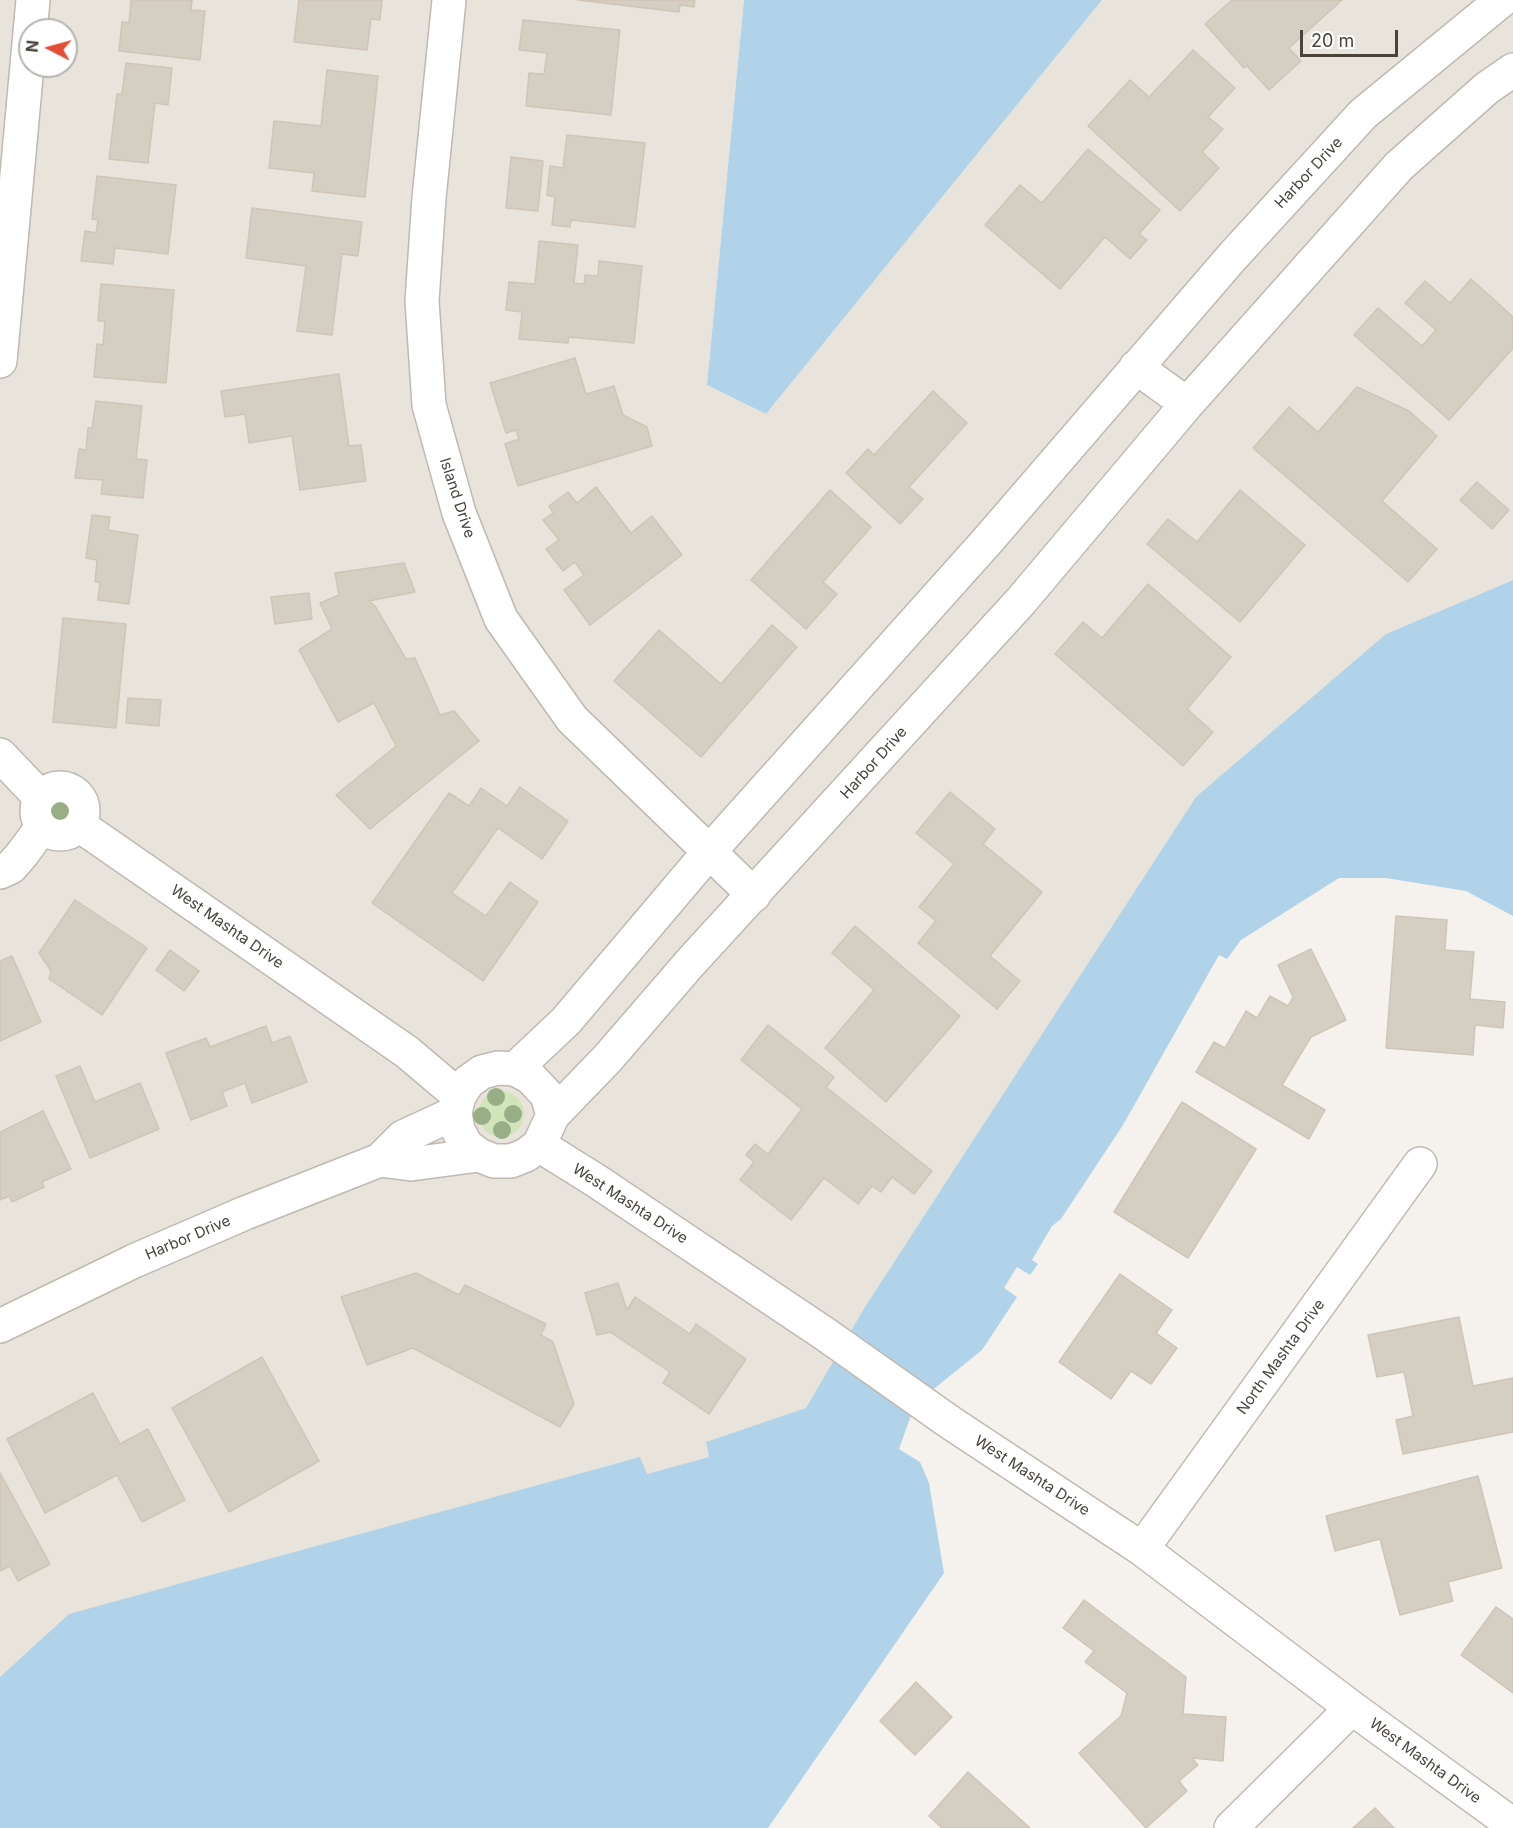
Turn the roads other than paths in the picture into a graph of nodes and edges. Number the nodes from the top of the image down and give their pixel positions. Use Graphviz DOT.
graph roads {
  1 [pos="33,0"];
  2 [pos="449,0"];
  3 [pos="1502,0"];
  4 [pos="1513,70"];
  5 [pos="0,361"];
  6 [pos="1136,367"];
  7 [pos="1187,404"];
  8 [pos="0,754"];
  9 [pos="42,812"];
  10 [pos="709,852"];
  11 [pos="0,872"];
  12 [pos="754,895"];
  13 [pos="515,1069"];
  14 [pos="457,1105"];
  15 [pos="553,1115"];
  16 [pos="539,1145"];
  17 [pos="479,1155"];
  18 [pos="380,1160"];
  19 [pos="1420,1164"];
  20 [pos="0,1326"];
  21 [pos="1142,1549"];
  22 [pos="1352,1708"];
  23 [pos="1513,1825"];
  24 [pos="1231,1828"];
  1 -- 5 [label="street"];
  2 -- 10 [label="street, Island Drive"];
  3 -- 6 [label="street, Harbor Drive"];
  4 -- 7 [label="street, Harbor Drive"];
  6 -- 7 [label="street"];
  6 -- 10 [label="street, Harbor Drive"];
  7 -- 12 [label="street, Harbor Drive"];
  8 -- 9 [label="street"];
  9 -- 11 [label="street"];
  9 -- 14 [label="street, West Mashta Drive"];
  10 -- 12 [label="street, Island Drive"];
  10 -- 13 [label="street, Harbor Drive"];
  12 -- 15 [label="street, Harbor Drive"];
  13 -- 14 [label="street"];
  13 -- 15 [label="street"];
  14 -- 17 [label="street"];
  14 -- 18 [label="street, Harbor Drive"];
  15 -- 16 [label="street"];
  16 -- 17 [label="street"];
  16 -- 21 [label="street, West Mashta Drive"];
  17 -- 18 [label="street, Harbor Drive"];
  18 -- 20 [label="street, Harbor Drive"];
  19 -- 21 [label="street, North Mashta Drive"];
  21 -- 22 [label="street, West Mashta Drive"];
  22 -- 23 [label="street, West Mashta Drive"];
  22 -- 24 [label="street"];
}
